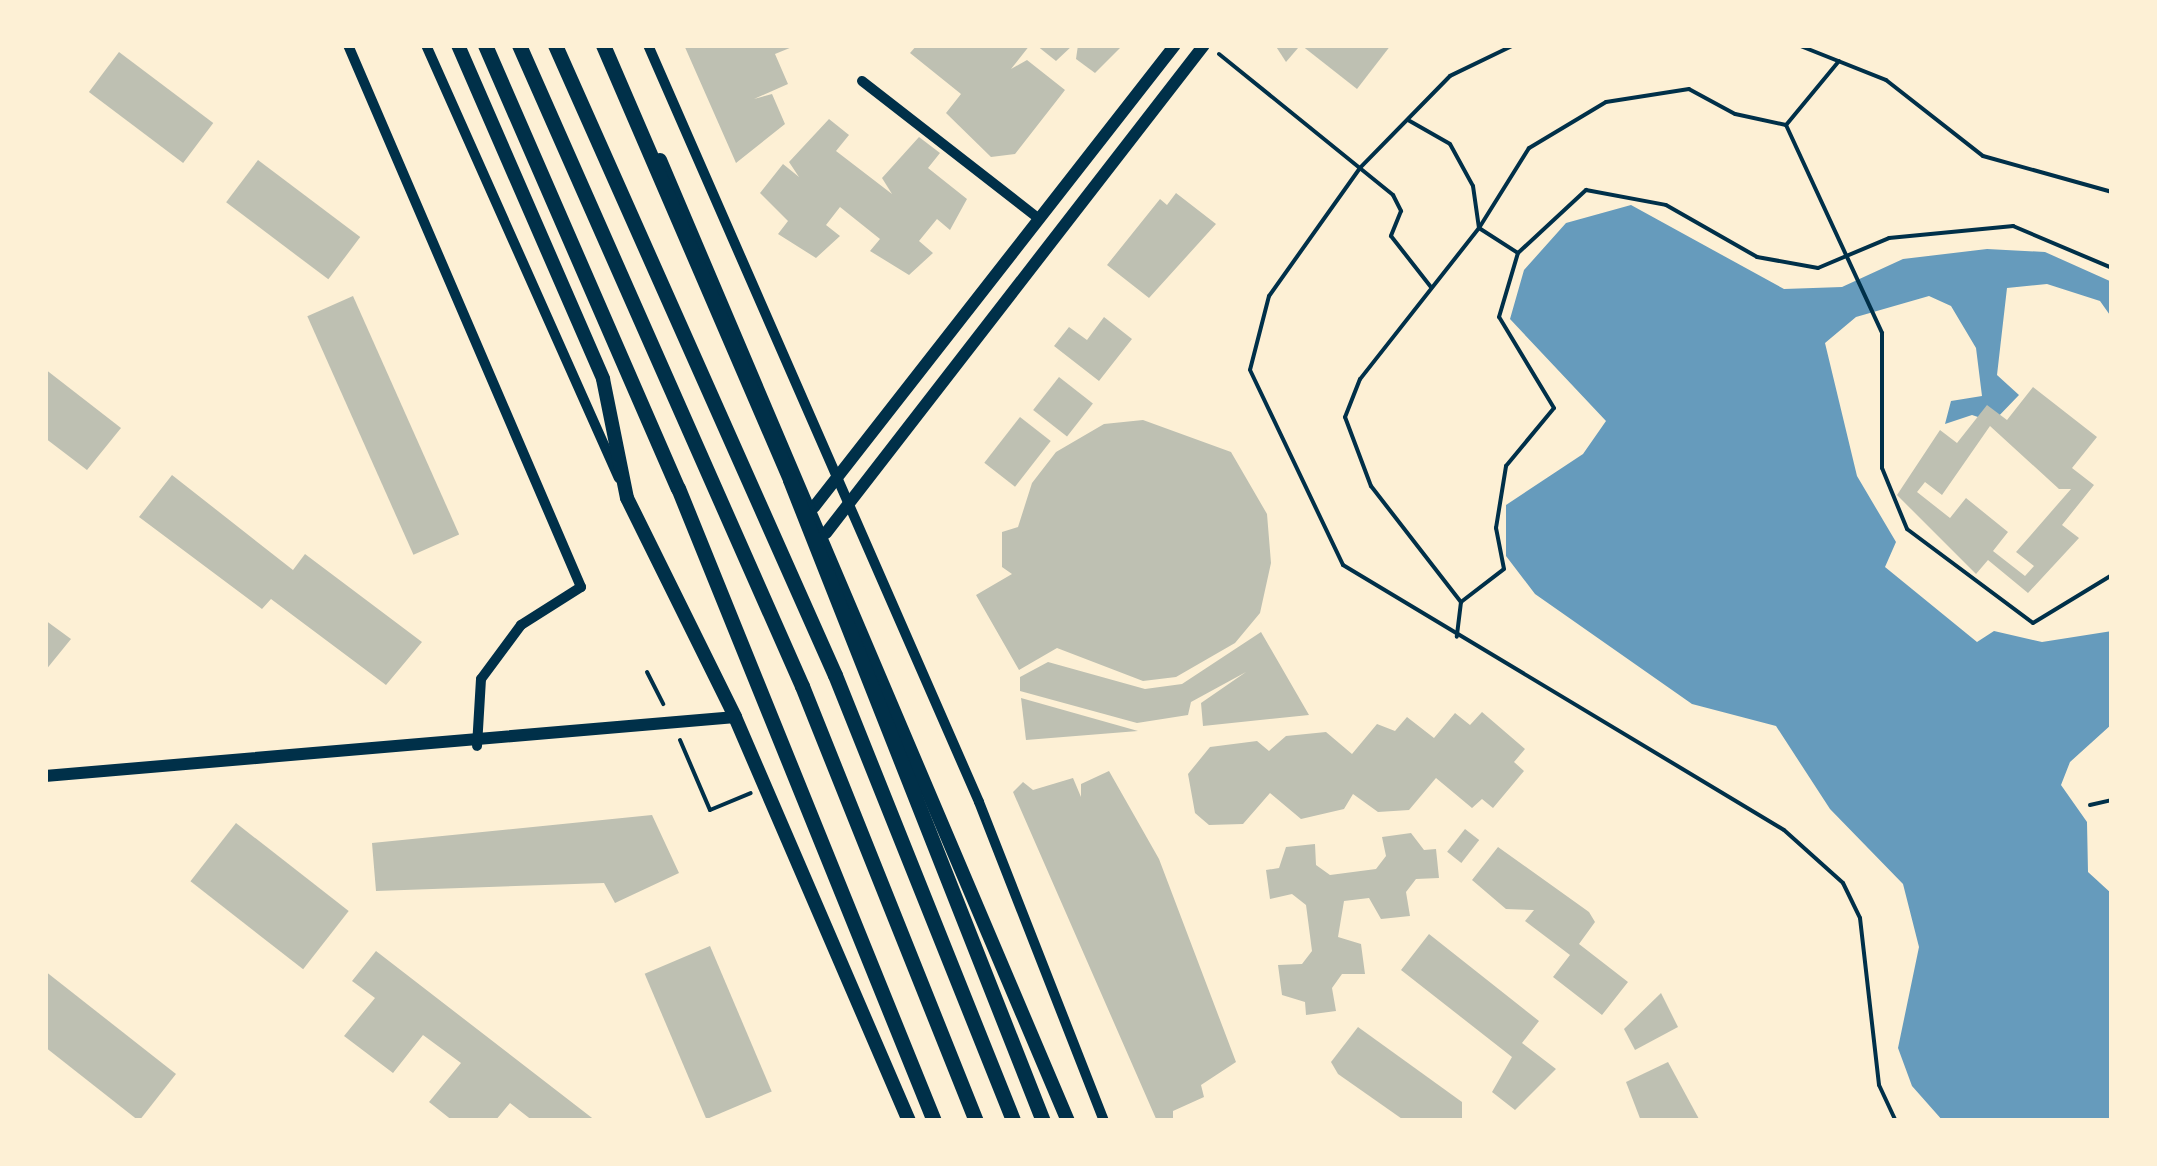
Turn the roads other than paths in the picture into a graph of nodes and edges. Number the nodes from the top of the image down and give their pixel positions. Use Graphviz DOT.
graph roads {
  1 [pos="348,45"];
  2 [pos="426,45"];
  3 [pos="458,45"];
  4 [pos="476,45"];
  5 [pos="485,45"];
  6 [pos="555,45"];
  7 [pos="606,45"];
  8 [pos="648,45"];
  9 [pos="1175,45"];
  10 [pos="1206,45"];
  11 [pos="519,46"];
  12 [pos="862,82"];
  13 [pos="516,117"];
  14 [pos="1039,219"];
  15 [pos="838,477"];
  16 [pos="627,498"];
  17 [pos="849,503"];
  18 [pos="814,507"];
  19 [pos="826,533"];
  20 [pos="735,717"];
  21 [pos="477,746"];
  22 [pos="45,776"];
  23 [pos="909,1121"];
  24 [pos="934,1121"];
  25 [pos="976,1121"];
  26 [pos="1013,1121"];
  27 [pos="1044,1121"];
  28 [pos="1068,1121"];
  29 [pos="1104,1121"];
  1 -- 21 [label="street"];
  2 -- 16 [label="street"];
  3 -- 16 [label="main road"];
  4 -- 13 [label="highway"];
  5 -- 13 [label="highway"];
  6 -- 26 [label="highway"];
  7 -- 18 [label="main road"];
  7 -- 27 [label="highway"];
  8 -- 15 [label="street"];
  9 -- 14 [label="street"];
  10 -- 17 [label="street"];
  11 -- 25 [label="highway"];
  12 -- 14 [label="street"];
  13 -- 24 [label="highway"];
  14 -- 15 [label="street"];
  15 -- 17 [label="street"];
  15 -- 18 [label="street"];
  16 -- 20 [label="main road"];
  17 -- 19 [label="street"];
  17 -- 29 [label="street"];
  18 -- 19 [label="main road"];
  19 -- 28 [label="main road"];
  20 -- 21 [label="street"];
  20 -- 23 [label="main road"];
  21 -- 22 [label="street"];
}
